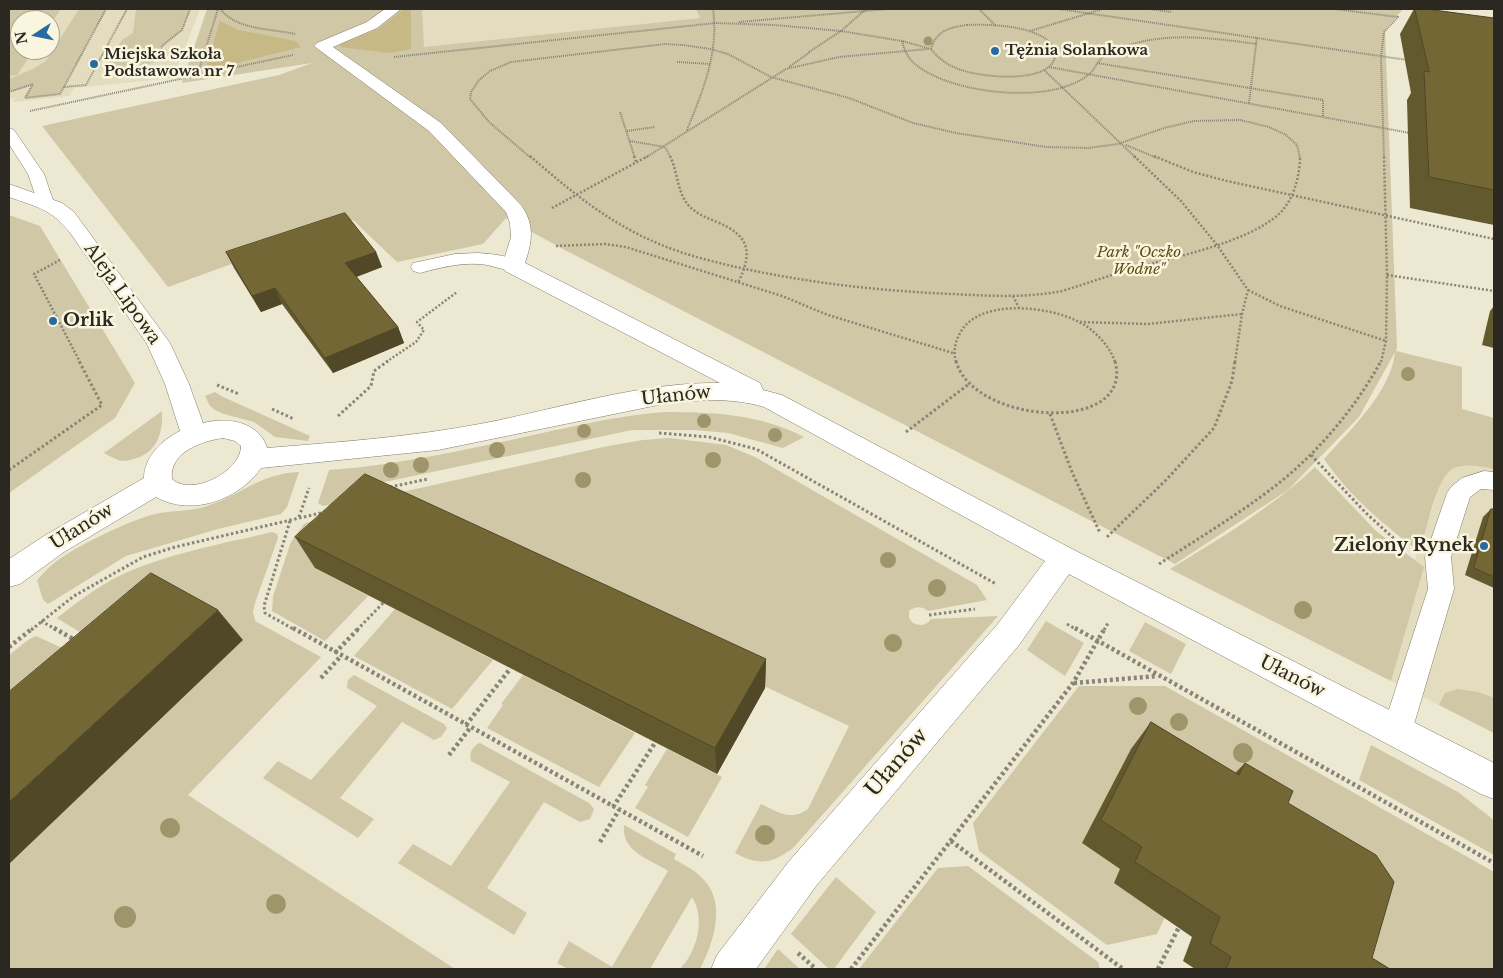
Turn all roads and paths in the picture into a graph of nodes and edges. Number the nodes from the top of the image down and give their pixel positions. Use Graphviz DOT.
graph roads {
  1 [pos="106,9"];
  2 [pos="126,9"];
  3 [pos="190,9"];
  4 [pos="219,9"];
  5 [pos="394,9"];
  6 [pos="713,9"];
  7 [pos="866,9"];
  8 [pos="888,9"];
  9 [pos="979,9"];
  10 [pos="1059,9"];
  11 [pos="1103,9"];
  12 [pos="1148,9"];
  13 [pos="1334,9"];
  14 [pos="864,11"];
  15 [pos="1172,12"];
  16 [pos="1090,13"];
  17 [pos="716,24"];
  18 [pos="995,24"];
  19 [pos="840,31"];
  20 [pos="1029,32"];
  21 [pos="1257,38"];
  22 [pos="902,41"];
  23 [pos="1257,44"];
  24 [pos="324,47"];
  25 [pos="931,49"];
  26 [pos="714,50"];
  27 [pos="161,51"];
  28 [pos="905,51"];
  29 [pos="394,56"];
  30 [pos="1381,56"];
  31 [pos="1407,60"];
  32 [pos="677,62"];
  33 [pos="1096,63"];
  34 [pos="711,64"];
  35 [pos="1049,67"];
  36 [pos="786,69"];
  37 [pos="1044,70"];
  38 [pos="1088,75"];
  39 [pos="197,76"];
  40 [pos="772,78"];
  41 [pos="64,87"];
  42 [pos="1250,87"];
  43 [pos="1062,88"];
  44 [pos="9,92"];
  45 [pos="1249,103"];
  46 [pos="28,111"];
  47 [pos="620,112"];
  48 [pos="1323,116"];
  49 [pos="655,127"];
  50 [pos="1384,128"];
  51 [pos="686,130"];
  52 [pos="627,131"];
  53 [pos="9,134"];
  54 [pos="1413,134"];
  55 [pos="630,142"];
  56 [pos="1123,143"];
  57 [pos="665,147"];
  58 [pos="636,162"];
  59 [pos="9,190"];
  60 [pos="1292,195"];
  61 [pos="575,196"];
  62 [pos="46,203"];
  63 [pos="1385,216"];
  64 [pos="522,223"];
  65 [pos="1494,239"];
  66 [pos="1217,245"];
  67 [pos="549,247"];
  68 [pos="67,256"];
  69 [pos="513,266"];
  70 [pos="420,267"];
  71 [pos="745,269"];
  72 [pos="1387,275"];
  73 [pos="738,283"];
  74 [pos="1248,290"];
  75 [pos="1494,290"];
  76 [pos="1013,296"];
  77 [pos="1019,308"];
  78 [pos="1242,314"];
  79 [pos="1080,322"];
  80 [pos="1386,341"];
  81 [pos="953,353"];
  82 [pos="969,384"];
  83 [pos="772,401"];
  84 [pos="1050,414"];
  85 [pos="650,434"];
  86 [pos="194,435"];
  87 [pos="901,436"];
  88 [pos="321,453"];
  89 [pos="1311,455"];
  90 [pos="253,459"];
  91 [pos="9,470"];
  92 [pos="434,478"];
  93 [pos="1494,480"];
  94 [pos="158,483"];
  95 [pos="386,488"];
  96 [pos="334,510"];
  97 [pos="299,518"];
  98 [pos="290,520"];
  99 [pos="1064,558"];
  100 [pos="1439,572"];
  101 [pos="9,575"];
  102 [pos="1128,592"];
  103 [pos="383,603"];
  104 [pos="1032,604"];
  105 [pos="985,608"];
  106 [pos="929,615"];
  107 [pos="40,621"];
  108 [pos="1096,640"];
  109 [pos="82,644"];
  110 [pos="9,647"];
  111 [pos="335,653"];
  112 [pos="341,656"];
  113 [pos="510,669"];
  114 [pos="1157,676"];
  115 [pos="321,678"];
  116 [pos="1073,683"];
  117 [pos="468,726"];
  118 [pos="1397,731"];
  119 [pos="655,743"];
  120 [pos="449,755"];
  121 [pos="1494,782"];
  122 [pos="613,807"];
  123 [pos="619,810"];
  124 [pos="951,841"];
  125 [pos="600,842"];
  126 [pos="703,856"];
  127 [pos="1494,863"];
  128 [pos="1179,927"];
  129 [pos="731,969"];
  130 [pos="851,969"];
  131 [pos="1123,969"];
  132 [pos="1158,969"];
  1 -- 41 [label="path"];
  2 -- 41 [label="path"];
  3 -- 27 [label="path"];
  4 -- 24 [label="path"];
  4 -- 39 [label="path"];
  5 -- 24 [label="street"];
  6 -- 17 [label="path"];
  7 -- 14 [label="path"];
  8 -- 14 [label="path"];
  9 -- 18 [label="path"];
  10 -- 16 [label="path"];
  11 -- 16 [label="path"];
  12 -- 15 [label="path"];
  13 -- 30 [label="path"];
  14 -- 17 [label="path"];
  14 -- 19 [label="path"];
  16 -- 20 [label="path"];
  16 -- 21 [label="path"];
  17 -- 19 [label="path"];
  17 -- 26 [label="path"];
  17 -- 29 [label="path"];
  18 -- 20 [label="path"];
  18 -- 25 [label="path"];
  19 -- 22 [label="path"];
  19 -- 36 [label="path"];
  20 -- 35 [label="path"];
  21 -- 23 [label="path"];
  21 -- 30 [label="path"];
  22 -- 25 [label="path"];
  22 -- 28 [label="path"];
  23 -- 33 [label="path"];
  23 -- 42 [label="path"];
  24 -- 39 [label="path"];
  24 -- 64 [label="street"];
  25 -- 28 [label="path"];
  25 -- 37 [label="path"];
  26 -- 34 [label="path"];
  26 -- 40 [label="path"];
  26 -- 61 [label="path"];
  28 -- 36 [label="path"];
  28 -- 43 [label="path"];
  30 -- 31 [label="path"];
  30 -- 50 [label="path"];
  32 -- 34 [label="path"];
  33 -- 38 [label="path"];
  33 -- 42 [label="path"];
  34 -- 51 [label="path"];
  35 -- 37 [label="path"];
  35 -- 38 [label="path"];
  36 -- 40 [label="path"];
  37 -- 43 [label="path"];
  38 -- 43 [label="path"];
  38 -- 45 [label="path"];
  39 -- 46 [label="path"];
  40 -- 51 [label="path"];
  40 -- 56 [label="path"];
  41 -- 44 [label="path"];
  42 -- 45 [label="path"];
  42 -- 48 [label="path"];
  43 -- 56 [label="path"];
  45 -- 48 [label="path"];
  47 -- 52 [label="path"];
  48 -- 50 [label="path"];
  49 -- 52 [label="path"];
  50 -- 54 [label="path"];
  50 -- 63 [label="path"];
  51 -- 57 [label="path"];
  52 -- 55 [label="path"];
  53 -- 62 [label="lane"];
  55 -- 57 [label="path"];
  55 -- 58 [label="path"];
  56 -- 60 [label="path"];
  56 -- 60 [label="path"];
  56 -- 66 [label="path"];
  57 -- 58 [label="path"];
  57 -- 71 [label="path"];
  58 -- 61 [label="path"];
  59 -- 62 [label="street, Aleja Lipowa"];
  60 -- 63 [label="path"];
  60 -- 66 [label="path"];
  61 -- 64 [label="path"];
  61 -- 71 [label="path"];
  62 -- 86 [label="street, Aleja Lipowa"];
  63 -- 65 [label="path"];
  63 -- 72 [label="path"];
  64 -- 69 [label="street"];
  66 -- 74 [label="path"];
  66 -- 76 [label="path"];
  67 -- 73 [label="path"];
  68 -- 91 [label="path"];
  69 -- 70 [label="lane"];
  69 -- 83 [label="street"];
  69 -- 88 [label="path"];
  71 -- 73 [label="path"];
  71 -- 76 [label="path"];
  72 -- 75 [label="path"];
  72 -- 80 [label="path"];
  73 -- 81 [label="path"];
  74 -- 78 [label="path"];
  74 -- 80 [label="path"];
  76 -- 77 [label="path"];
  77 -- 79 [label="path"];
  77 -- 81 [label="path"];
  78 -- 79 [label="path"];
  78 -- 84 [label="path"];
  79 -- 84 [label="path"];
  80 -- 89 [label="path"];
  81 -- 82 [label="path"];
  82 -- 84 [label="path"];
  82 -- 87 [label="path"];
  83 -- 88 [label="street, Ułanów"];
  83 -- 99 [label="street, Ułanów"];
  85 -- 104 [label="path"];
  86 -- 90 [label="street"];
  86 -- 94 [label="street"];
  88 -- 90 [label="street, Ułanów"];
  88 -- 97 [label="path"];
  89 -- 100 [label="path"];
  89 -- 102 [label="path"];
  90 -- 94 [label="street"];
  92 -- 95 [label="path"];
  93 -- 100 [label="lane"];
  94 -- 101 [label="street, Ułanów"];
  96 -- 97 [label="path"];
  97 -- 98 [label="path"];
  98 -- 107 [label="path"];
  98 -- 111 [label="path"];
  99 -- 102 [label="street, Ułanów"];
  99 -- 104 [label="street, Ułanów"];
  100 -- 118 [label="lane"];
  102 -- 108 [label="path"];
  102 -- 118 [label="street, Ułanów"];
  103 -- 111 [label="path"];
  104 -- 108 [label="path"];
  104 -- 129 [label="street, Ułanów"];
  105 -- 106 [label="path"];
  107 -- 109 [label="path"];
  107 -- 110 [label="path"];
  108 -- 114 [label="path"];
  108 -- 116 [label="path"];
  111 -- 112 [label="path"];
  112 -- 115 [label="path"];
  112 -- 117 [label="path"];
  113 -- 117 [label="path"];
  114 -- 116 [label="path"];
  114 -- 127 [label="path"];
  116 -- 124 [label="path"];
  117 -- 120 [label="path"];
  117 -- 122 [label="path"];
  118 -- 121 [label="street, Ułanów"];
  119 -- 122 [label="path"];
  122 -- 123 [label="path"];
  123 -- 125 [label="path"];
  123 -- 126 [label="path"];
  124 -- 130 [label="path"];
  124 -- 131 [label="path"];
  128 -- 132 [label="path"];
}
